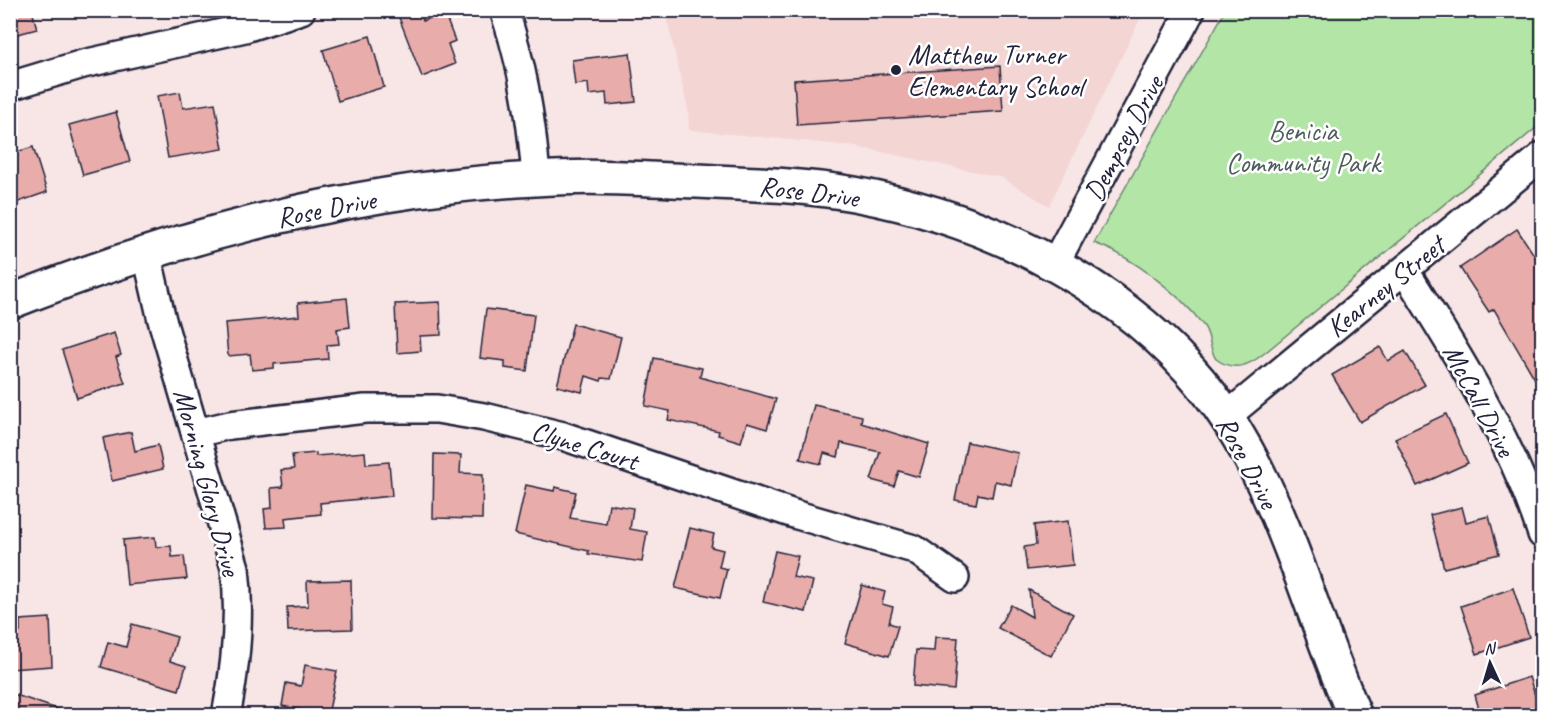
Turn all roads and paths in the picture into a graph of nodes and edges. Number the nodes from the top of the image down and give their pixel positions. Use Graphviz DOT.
graph roads {
  1 [pos="301,10"];
  2 [pos="504,10"];
  3 [pos="1191,10"];
  4 [pos="10,86"];
  5 [pos="1542,156"];
  6 [pos="536,178"];
  7 [pos="146,251"];
  8 [pos="1054,265"];
  9 [pos="1405,271"];
  10 [pos="10,302"];
  11 [pos="1227,416"];
  12 [pos="196,433"];
  13 [pos="1542,534"];
  14 [pos="955,578"];
  15 [pos="226,716"];
  16 [pos="1355,716"];
  1 -- 4 [label="street"];
  2 -- 6 [label="street"];
  3 -- 8 [label="street, Dempsey Drive"];
  5 -- 9 [label="street, Kearney Street"];
  6 -- 7 [label="main road, Rose Drive"];
  6 -- 8 [label="main road, Rose Drive"];
  7 -- 10 [label="main road, Rose Drive"];
  7 -- 12 [label="street, Morning Glory Drive"];
  8 -- 11 [label="main road, Rose Drive"];
  9 -- 11 [label="street, Kearney Street"];
  9 -- 13 [label="street, McCall Drive"];
  11 -- 16 [label="main road, Rose Drive"];
  12 -- 14 [label="street, Clyne Court"];
  12 -- 15 [label="street, Morning Glory Drive"];
}
